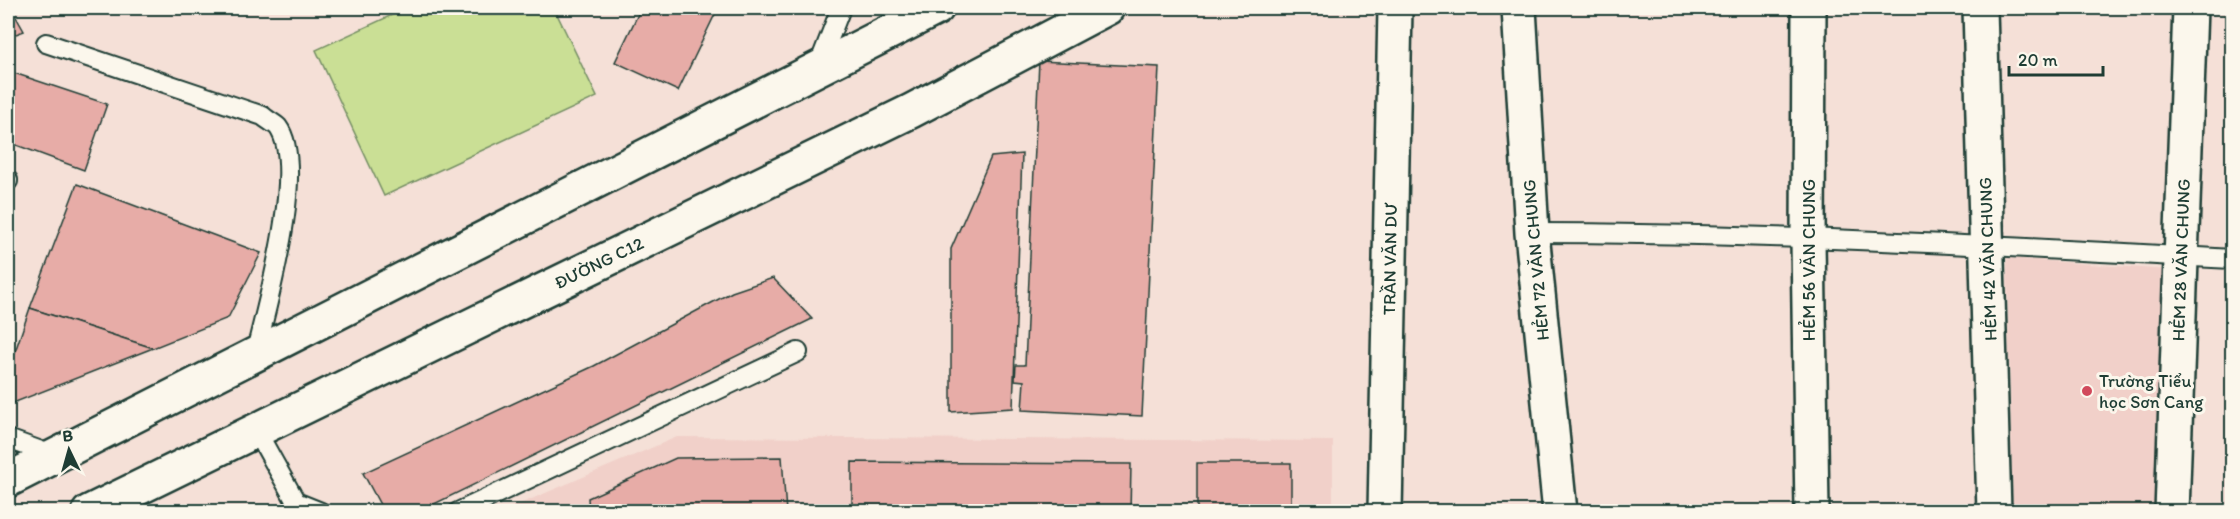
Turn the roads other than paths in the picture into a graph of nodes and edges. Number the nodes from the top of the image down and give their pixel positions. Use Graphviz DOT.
graph roads {
  1 [pos="841,8"];
  2 [pos="937,8"];
  3 [pos="1107,8"];
  4 [pos="1395,8"];
  5 [pos="1519,8"];
  6 [pos="1809,8"];
  7 [pos="1980,8"];
  8 [pos="2190,8"];
  9 [pos="46,42"];
  10 [pos="817,70"];
  11 [pos="1532,233"];
  12 [pos="1808,240"];
  13 [pos="1988,246"];
  14 [pos="2181,256"];
  15 [pos="2232,259"];
  16 [pos="798,352"];
  17 [pos="255,355"];
  18 [pos="255,430"];
  19 [pos="8,439"];
  20 [pos="55,456"];
  21 [pos="8,480"];
  22 [pos="89,512"];
  23 [pos="321,512"];
  24 [pos="458,512"];
  25 [pos="1385,512"];
  26 [pos="1560,512"];
  27 [pos="1812,512"];
  28 [pos="1994,512"];
  29 [pos="2172,512"];
  1 -- 10 [label="lane"];
  2 -- 10 [label="street"];
  3 -- 18 [label="street, ĐƯỜNG C12"];
  4 -- 25 [label="street, TRẦN VĂN DƯ"];
  5 -- 11 [label="street, HẺM 72 VĂN CHUNG"];
  6 -- 12 [label="street, HẺM 56 VĂN CHUNG"];
  7 -- 13 [label="street, HẺM 42 VĂN CHUNG"];
  8 -- 14 [label="street, HẺM 28 VĂN CHUNG"];
  9 -- 17 [label="lane"];
  10 -- 17 [label="street"];
  11 -- 12 [label="lane"];
  11 -- 26 [label="street, HẺM 72 VĂN CHUNG"];
  12 -- 13 [label="lane"];
  12 -- 27 [label="street, HẺM 56 VĂN CHUNG"];
  13 -- 14 [label="lane"];
  13 -- 28 [label="street, HẺM 42 VĂN CHUNG"];
  14 -- 15 [label="lane"];
  14 -- 29 [label="street, HẺM 28 VĂN CHUNG"];
  16 -- 24 [label="lane"];
  17 -- 20 [label="street"];
  18 -- 22 [label="street, ĐƯỜNG C12"];
  18 -- 23 [label="lane"];
  19 -- 20 [label="lane"];
  20 -- 21 [label="street"];
}
